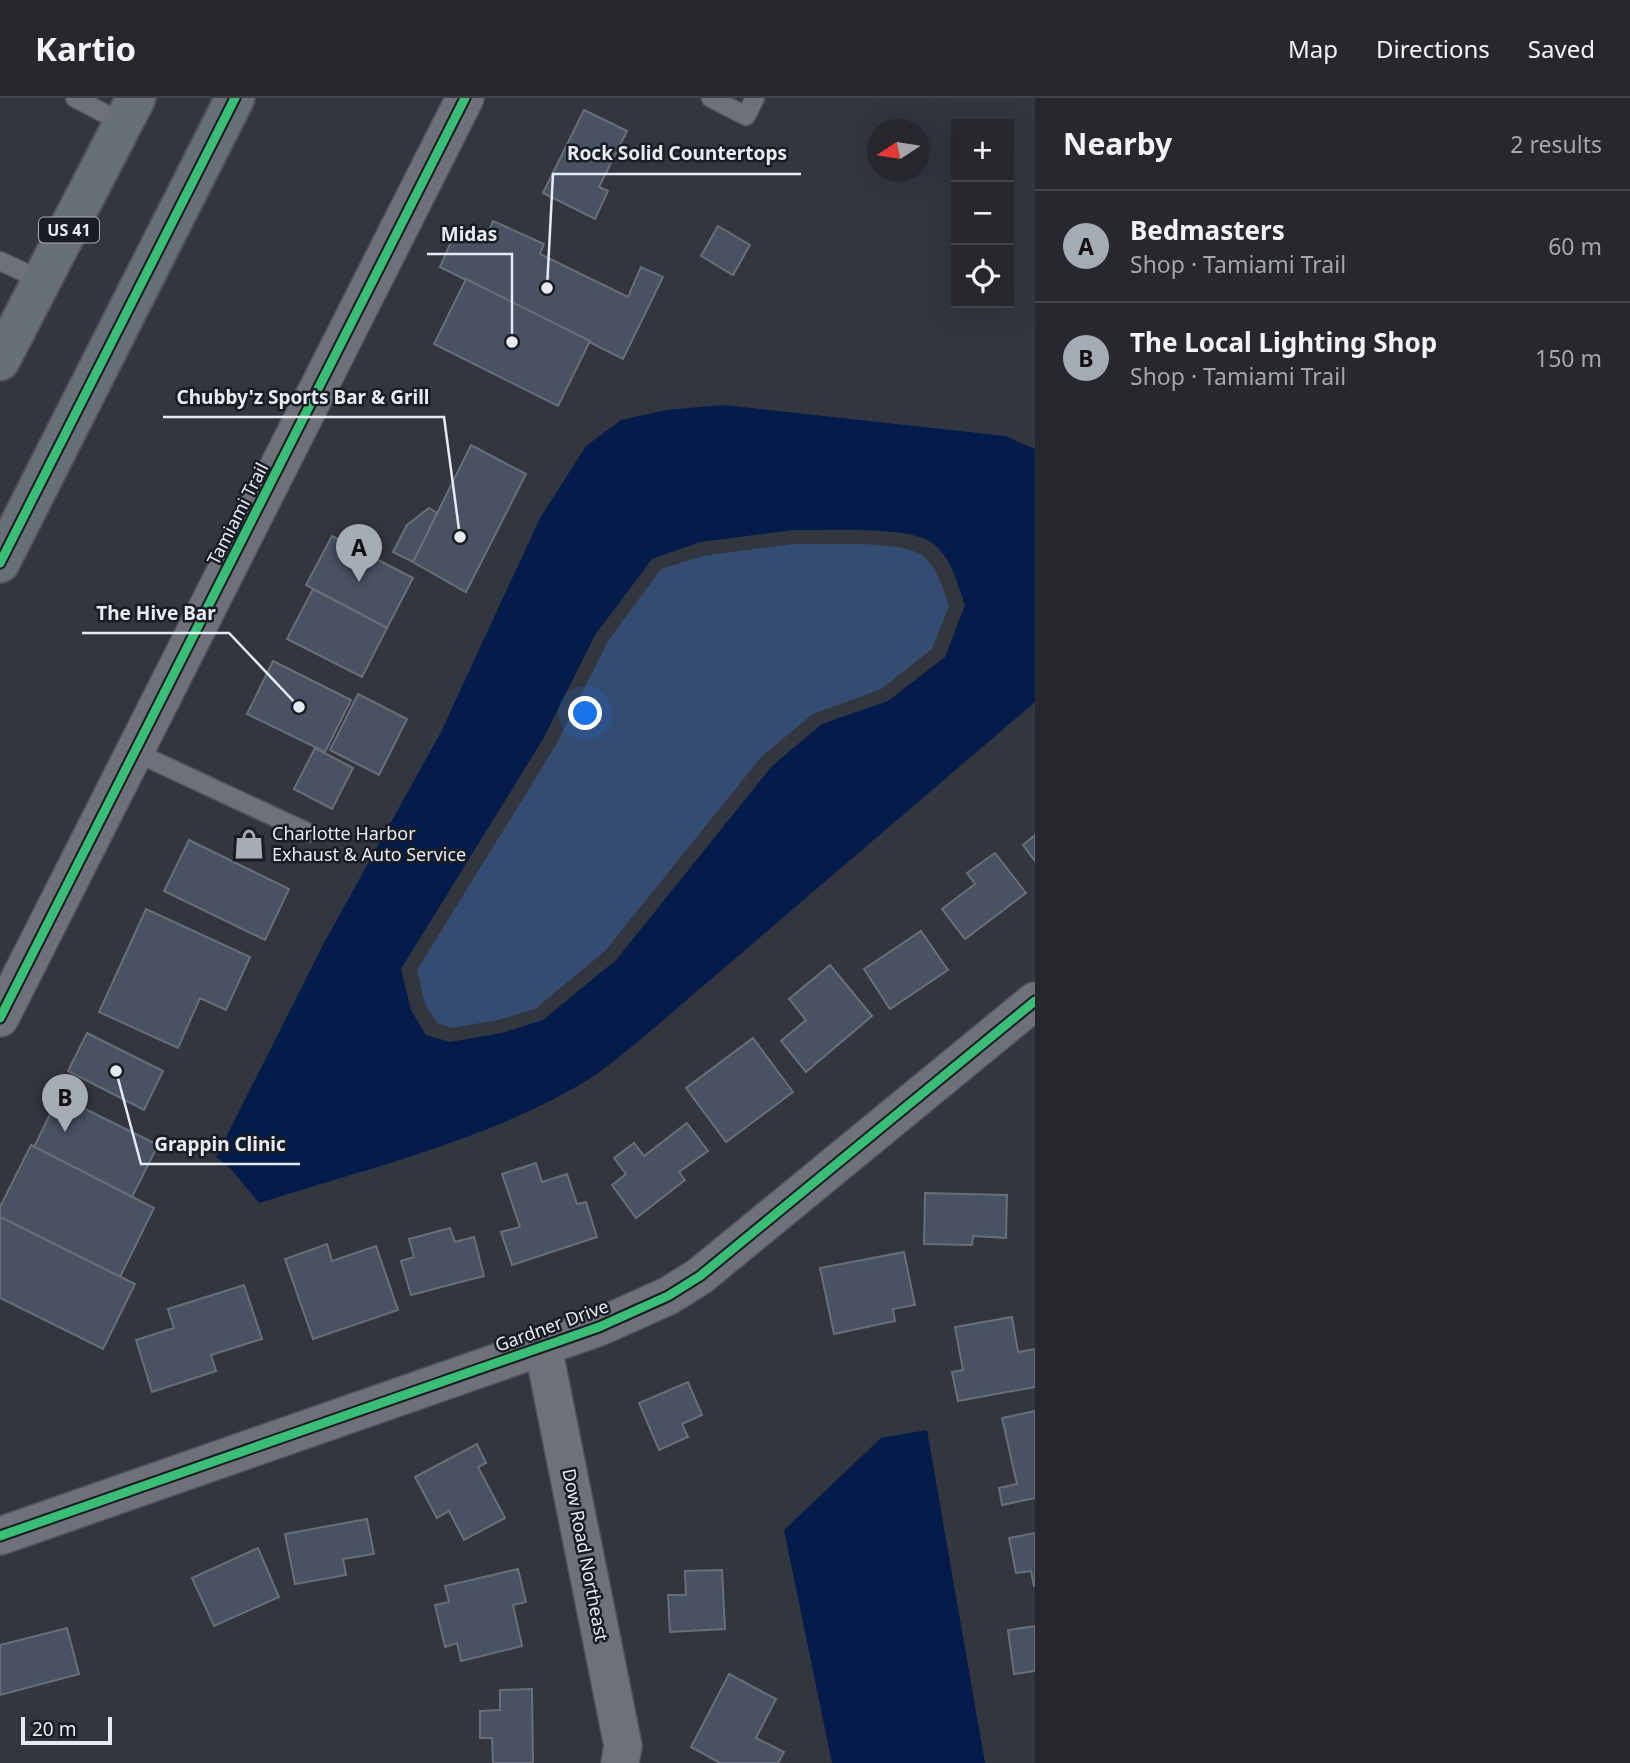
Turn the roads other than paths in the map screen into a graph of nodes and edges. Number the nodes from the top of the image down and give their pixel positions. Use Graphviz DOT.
graph roads {
  1 [pos="75,98"];
  2 [pos="235,98"];
  3 [pos="465,98"];
  4 [pos="710,98"];
  5 [pos="755,98"];
  6 [pos="130,110"];
  7 [pos="0,261"];
  8 [pos="43,281"];
  9 [pos="0,361"];
  10 [pos="0,563"];
  11 [pos="135,752"];
  12 [pos="309,833"];
  13 [pos="1035,1001"];
  14 [pos="0,1018"];
  15 [pos="543,1347"];
  16 [pos="0,1536"];
  17 [pos="621,1763"];
  1 -- 6 [label="lane"];
  2 -- 10 [label="main road"];
  3 -- 11 [label="street, Tamiami Trail"];
  4 -- 5 [label="lane"];
  6 -- 8 [label="main road, US 41"];
  7 -- 8 [label="lane"];
  8 -- 9 [label="main road, US 41"];
  11 -- 12 [label="lane"];
  11 -- 14 [label="street, Tamiami Trail"];
  13 -- 15 [label="street, Gardner Drive"];
  15 -- 16 [label="street, Gardner Drive"];
  15 -- 17 [label="street, Dow Road Northeast"];
}
